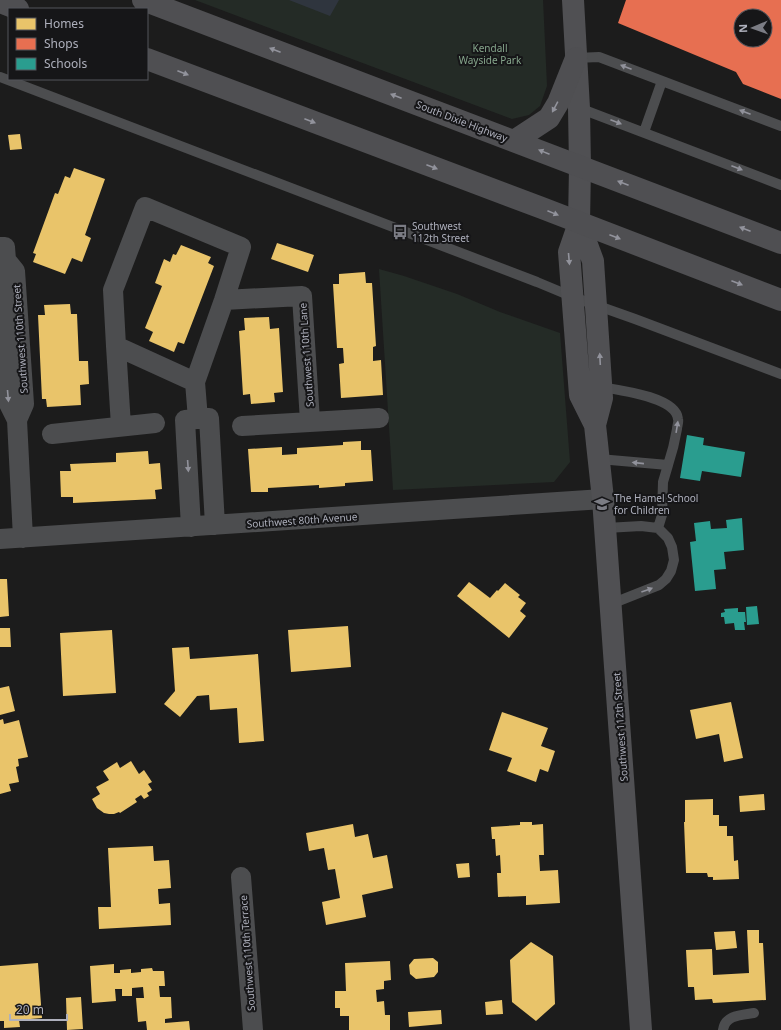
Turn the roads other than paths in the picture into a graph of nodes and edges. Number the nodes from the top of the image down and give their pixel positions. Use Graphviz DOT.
graph roads {
  1 [pos="143,0"];
  2 [pos="573,0"];
  3 [pos="0,2"];
  4 [pos="15,8"];
  5 [pos="576,58"];
  6 [pos="148,59"];
  7 [pos="0,77"];
  8 [pos="662,81"];
  9 [pos="579,108"];
  10 [pos="781,126"];
  11 [pos="644,132"];
  12 [pos="514,141"];
  13 [pos="580,167"];
  14 [pos="781,184"];
  15 [pos="579,223"];
  16 [pos="781,243"];
  17 [pos="3,251"];
  18 [pos="573,297"];
  19 [pos="224,300"];
  20 [pos="781,300"];
  21 [pos="596,306"];
  22 [pos="116,346"];
  23 [pos="781,374"];
  24 [pos="196,382"];
  25 [pos="601,387"];
  26 [pos="379,418"];
  27 [pos="197,419"];
  28 [pos="310,421"];
  29 [pos="155,423"];
  30 [pos="594,425"];
  31 [pos="121,426"];
  32 [pos="242,426"];
  33 [pos="52,434"];
  34 [pos="599,459"];
  35 [pos="668,465"];
  36 [pos="603,499"];
  37 [pos="215,525"];
  38 [pos="191,527"];
  39 [pos="606,528"];
  40 [pos="658,528"];
  41 [pos="23,538"];
  42 [pos="0,539"];
  43 [pos="611,604"];
  44 [pos="241,877"];
  45 [pos="754,1014"];
  46 [pos="253,1030"];
  47 [pos="641,1030"];
  48 [pos="723,1030"];
  12 -- 1 [label="highway, South Dixie Highway, one-way"];
  2 -- 5 [label="main road, Southwest 112th Street"];
  3 -- 4 [label="highway"];
  8 -- 5 [label="lane, one-way"];
  5 -- 9 [label="main road, Southwest 112th Street"];
  5 -- 12 [label="highway, one-way"];
  6 -- 15 [label="highway, one-way"];
  7 -- 18 [label="lane"];
  10 -- 8 [label="lane, one-way"];
  8 -- 11 [label="lane"];
  9 -- 11 [label="lane, one-way"];
  9 -- 13 [label="main road, Southwest 112th Street"];
  11 -- 14 [label="lane, one-way"];
  13 -- 12 [label="highway, South Dixie Highway, one-way"];
  13 -- 15 [label="main road, Southwest 112th Street"];
  16 -- 13 [label="highway, South Dixie Highway, one-way"];
  15 -- 18 [label="main road, Southwest 112th Street, one-way"];
  15 -- 20 [label="highway, one-way"];
  15 -- 21 [label="main road, Southwest 112th Street"];
  17 -- 41 [label="street, Southwest 110th Street"];
  18 -- 21 [label="lane"];
  18 -- 30 [label="main road, Southwest 112th Street"];
  19 -- 22 [label="street"];
  19 -- 24 [label="street"];
  19 -- 28 [label="street, Southwest 110th Lane"];
  21 -- 23 [label="lane"];
  25 -- 21 [label="main road, Southwest 112th Street, one-way"];
  22 -- 24 [label="street"];
  22 -- 31 [label="street"];
  24 -- 27 [label="street"];
  25 -- 30 [label="main road, Southwest 112th Street"];
  35 -- 25 [label="lane, one-way"];
  26 -- 28 [label="street, Southwest 110th Lane"];
  27 -- 37 [label="street"];
  27 -- 38 [label="street, one-way"];
  28 -- 32 [label="street, Southwest 110th Lane"];
  29 -- 31 [label="street"];
  30 -- 34 [label="main road, Southwest 112th Street"];
  31 -- 33 [label="street"];
  35 -- 34 [label="lane, one-way"];
  34 -- 36 [label="main road, Southwest 112th Street"];
  35 -- 40 [label="lane"];
  36 -- 37 [label="street, Southwest 80th Avenue"];
  36 -- 39 [label="main road, Southwest 112th Street"];
  37 -- 38 [label="street, Southwest 80th Avenue"];
  38 -- 41 [label="street, Southwest 80th Avenue"];
  39 -- 40 [label="lane"];
  39 -- 43 [label="main road, Southwest 112th Street"];
  43 -- 40 [label="lane, one-way"];
  41 -- 42 [label="street, Southwest 80th Avenue"];
  43 -- 47 [label="main road, Southwest 112th Street"];
  44 -- 46 [label="street, Southwest 110th Terrace"];
  45 -- 48 [label="lane"];
}
